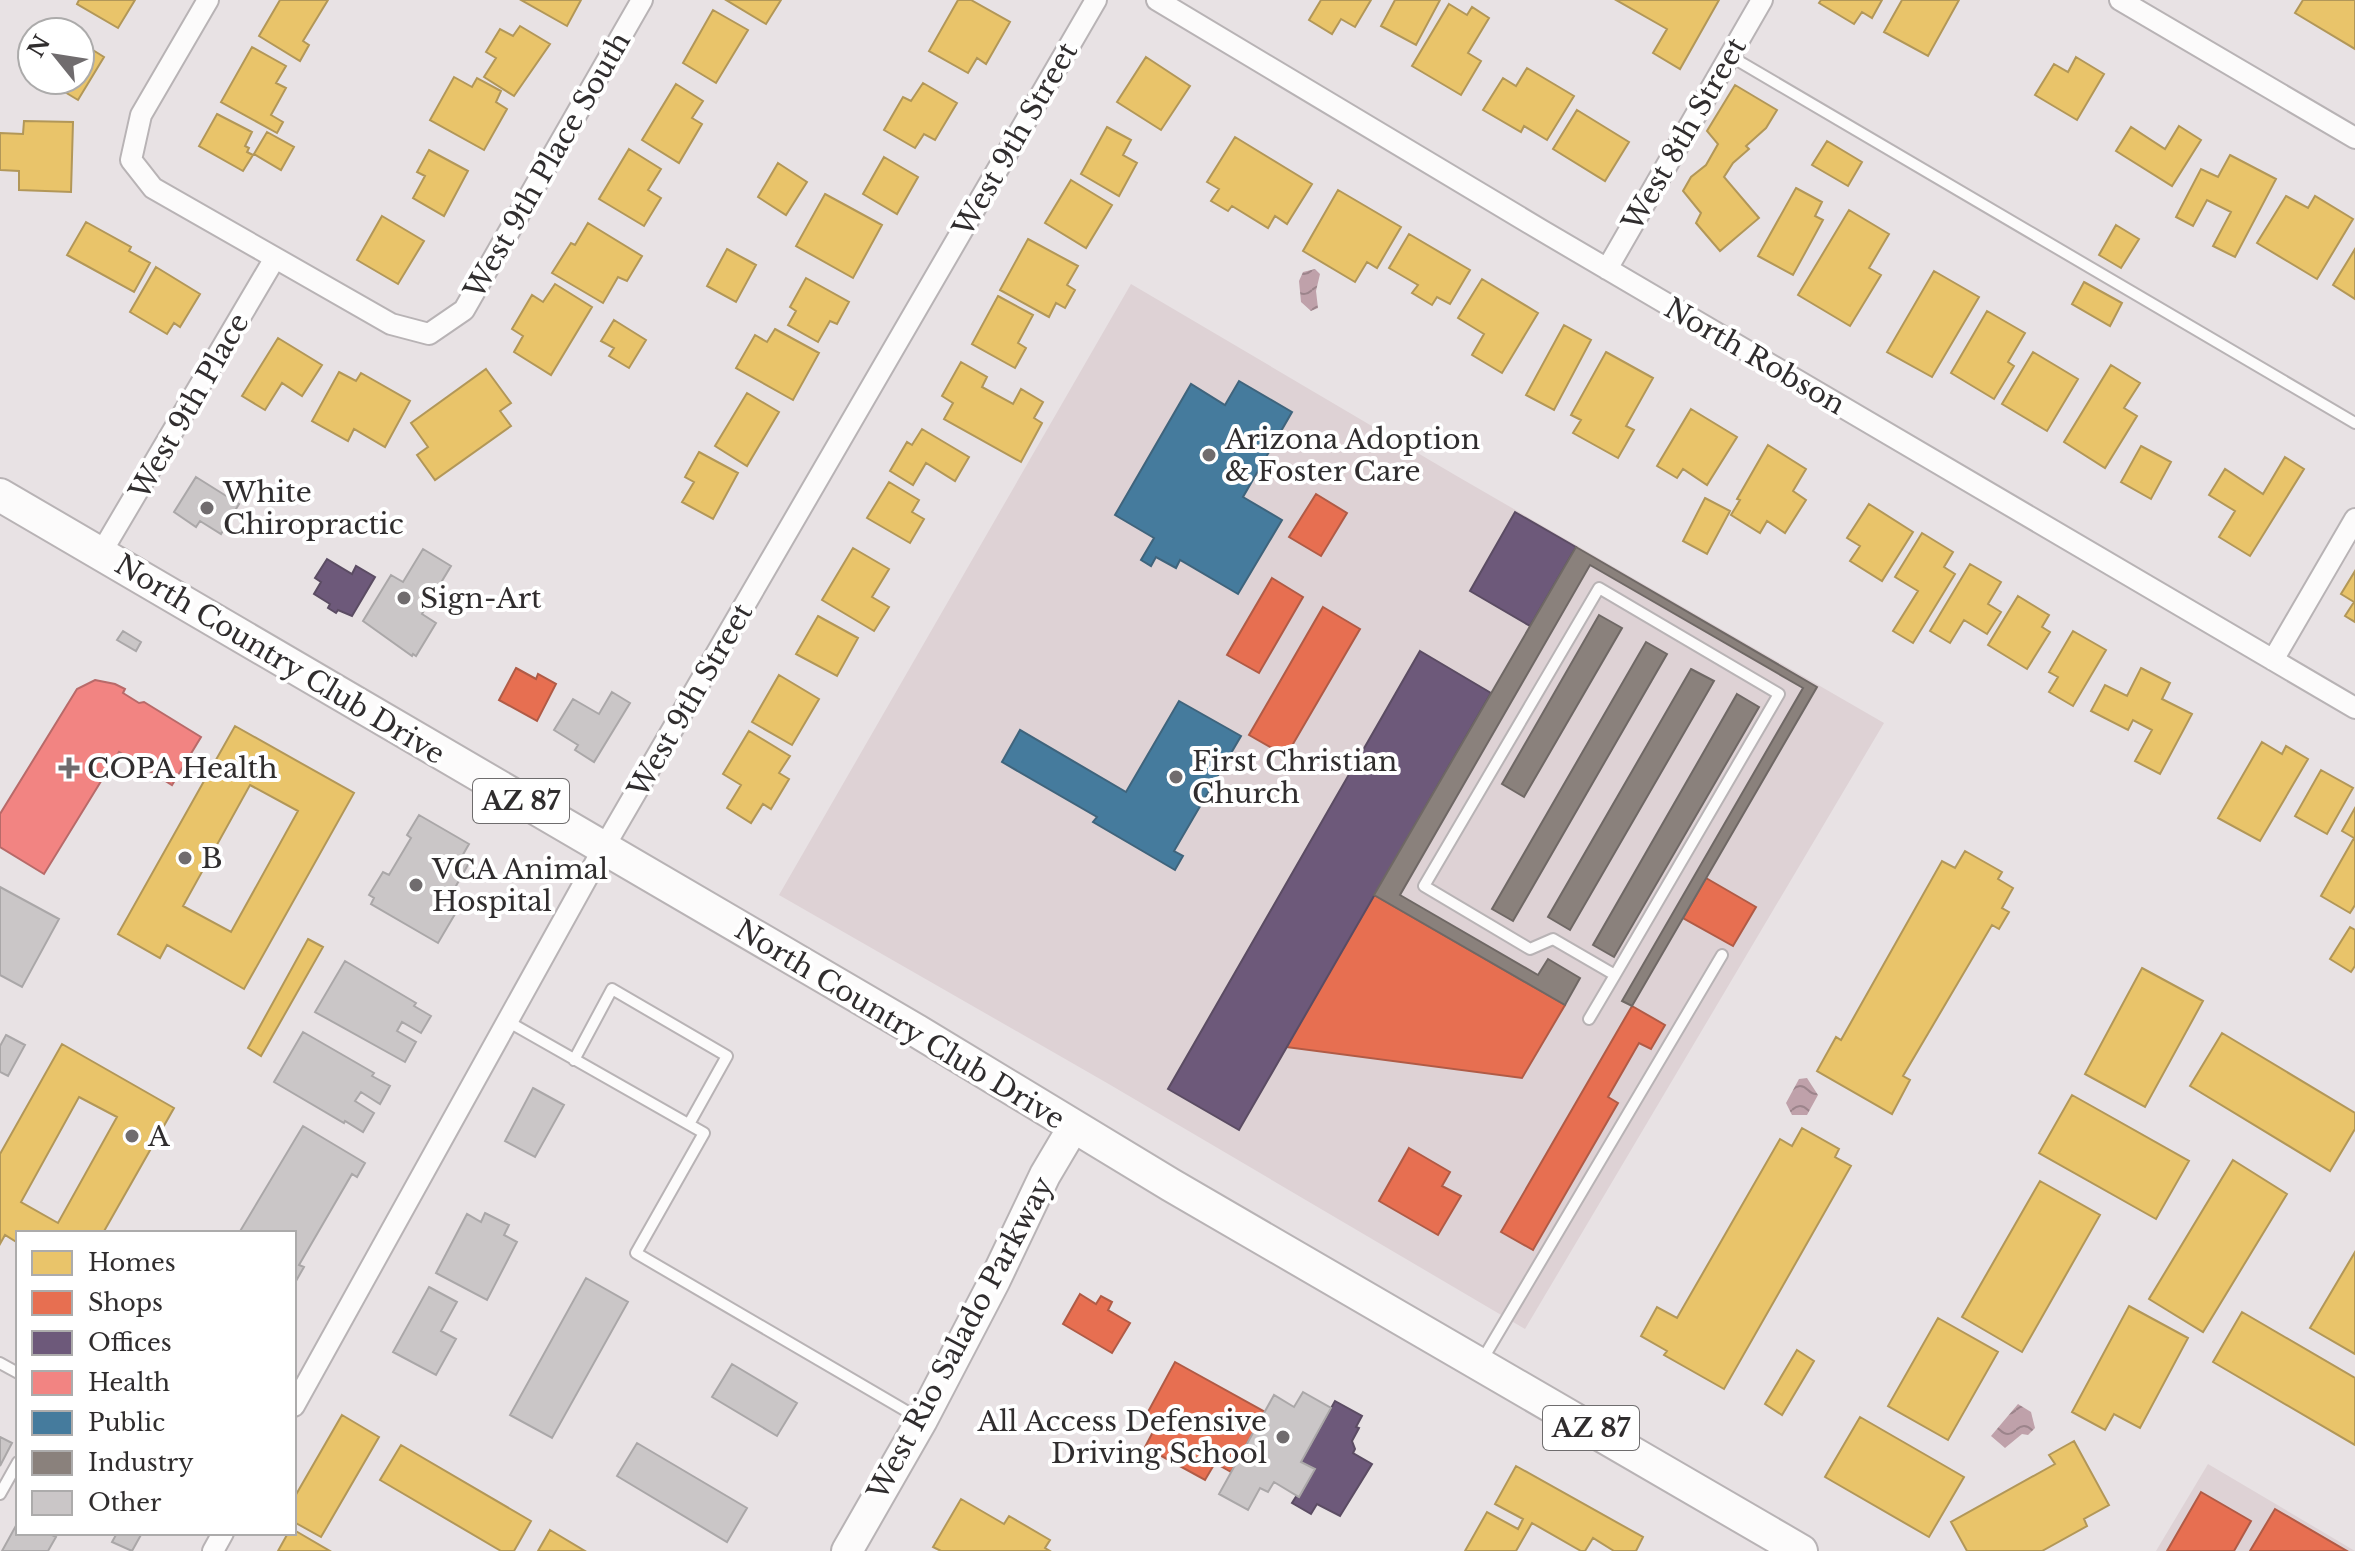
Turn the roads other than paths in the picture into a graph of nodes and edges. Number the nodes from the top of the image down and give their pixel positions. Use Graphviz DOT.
graph roads {
  1 [pos="208,0"];
  2 [pos="642,0"];
  3 [pos="1096,0"];
  4 [pos="1157,0"];
  5 [pos="1762,0"];
  6 [pos="2120,0"];
  7 [pos="1730,56"];
  8 [pos="2355,138"];
  9 [pos="275,258"];
  10 [pos="1607,269"];
  11 [pos="2355,423"];
  12 [pos="0,495"];
  13 [pos="2355,519"];
  14 [pos="101,553"];
  15 [pos="2273,660"];
  16 [pos="2355,708"];
  17 [pos="603,849"];
  18 [pos="1722,955"];
  19 [pos="1615,975"];
  20 [pos="1589,1019"];
  21 [pos="507,1021"];
  22 [pos="574,1060"];
  23 [pos="689,1124"];
  24 [pos="1074,1126"];
  25 [pos="1480,1364"];
  26 [pos="296,1402"];
  27 [pos="922,1420"];
  28 [pos="16,1466"];
  29 [pos="0,1494"];
  30 [pos="847,1551"];
  31 [pos="1801,1551"];
  1 -- 9 [label="street, West 9th Place South"];
  2 -- 9 [label="street, West 9th Place South"];
  3 -- 17 [label="street, West 9th Street"];
  4 -- 10 [label="street, North Robson"];
  5 -- 7 [label="street, West 8th Street"];
  6 -- 8 [label="street"];
  7 -- 10 [label="street, West 8th Street"];
  7 -- 11 [label="lane"];
  9 -- 14 [label="street, West 9th Place"];
  10 -- 15 [label="street, North Robson"];
  12 -- 14 [label="main road, North Country Club Drive / AZ 87"];
  13 -- 15 [label="street"];
  14 -- 17 [label="main road, North Country Club Drive / AZ 87"];
  15 -- 16 [label="street, North Robson"];
  17 -- 21 [label="street, West 9th Street"];
  17 -- 24 [label="main road, North Country Club Drive / AZ 87"];
  18 -- 25 [label="lane"];
  19 -- 19 [label="lane"];
  19 -- 20 [label="lane"];
  21 -- 22 [label="lane"];
  21 -- 26 [label="street, West 9th Street"];
  22 -- 23 [label="lane"];
  22 -- 23 [label="lane"];
  23 -- 27 [label="lane"];
  24 -- 25 [label="main road, North Country Club Drive / AZ 87"];
  24 -- 27 [label="main road, West Rio Salado Parkway"];
  25 -- 31 [label="main road, North Country Club Drive / AZ 87"];
  27 -- 30 [label="main road, West Rio Salado Parkway"];
  28 -- 29 [label="lane"];
}
